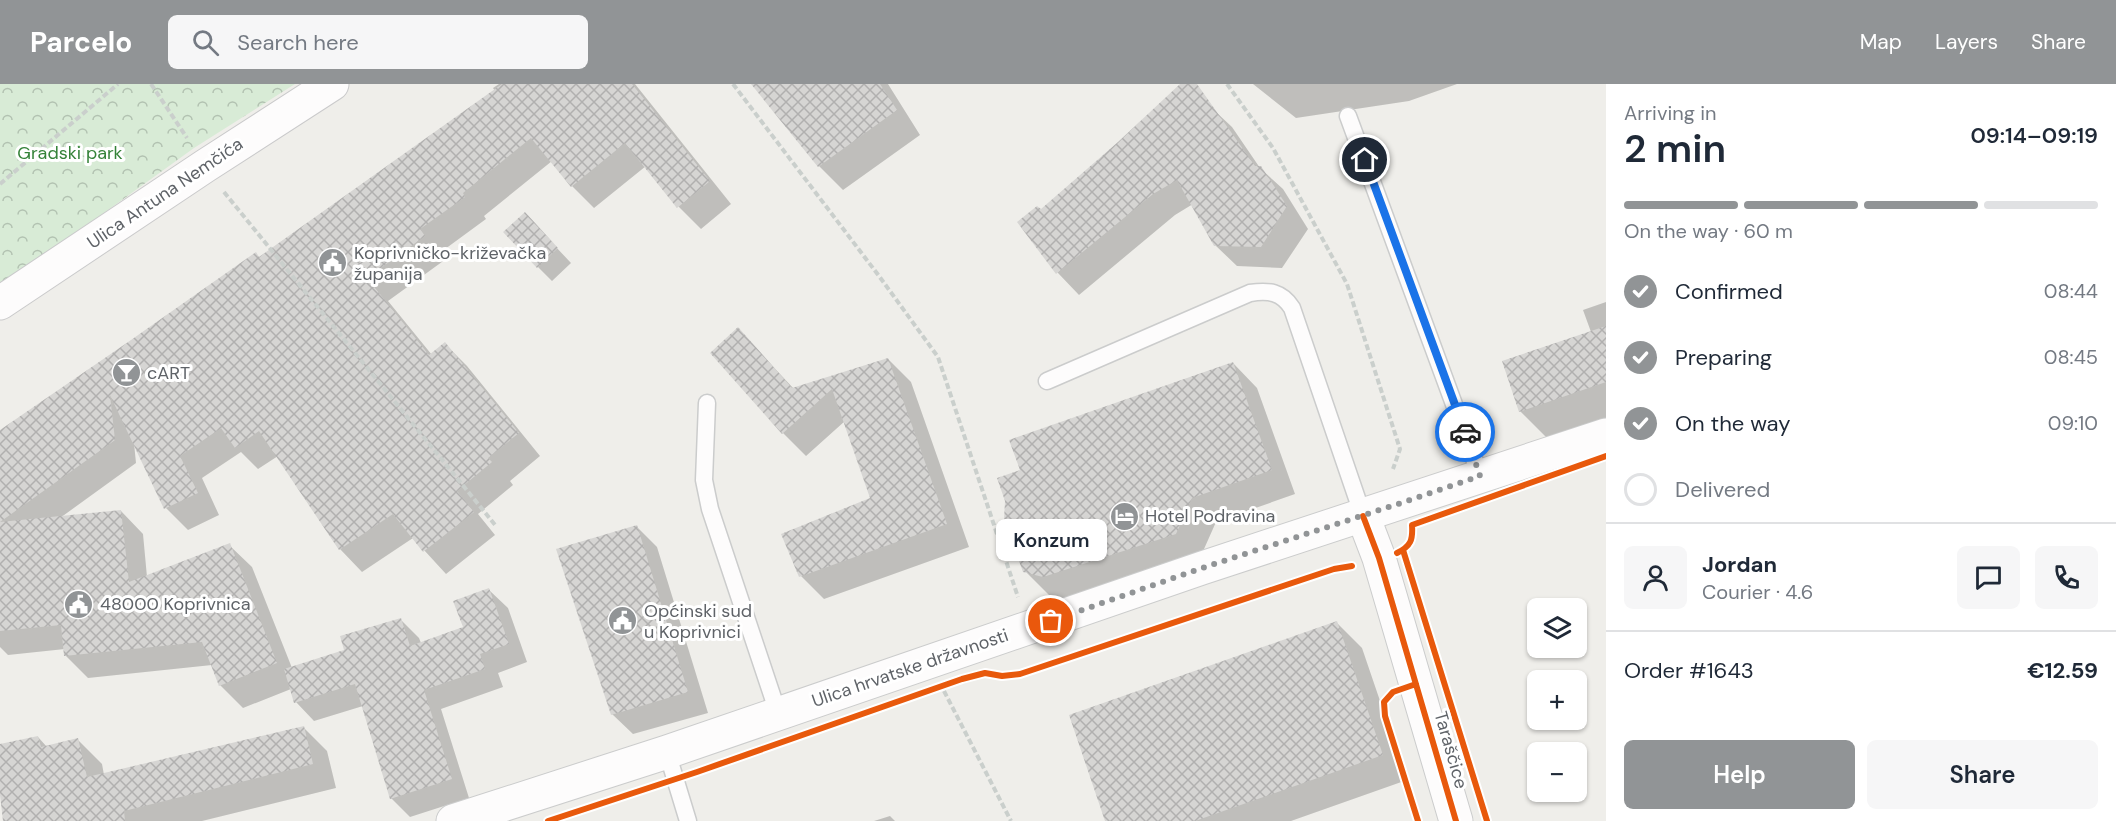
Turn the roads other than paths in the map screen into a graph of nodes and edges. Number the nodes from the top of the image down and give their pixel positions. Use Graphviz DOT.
graph roads {
  1 [pos="332,84"];
  2 [pos="1348,116"];
  3 [pos="0,303"];
  4 [pos="1047,381"];
  5 [pos="707,403"];
  6 [pos="1606,435"];
  7 [pos="1480,476"];
  8 [pos="1363,516"];
  9 [pos="778,712"];
  10 [pos="667,752"];
  11 [pos="453,821"];
  12 [pos="688,821"];
  13 [pos="1456,821"];
  1 -- 3 [label="street, Ulica Antuna Nemčića"];
  2 -- 7 [label="lane"];
  4 -- 8 [label="lane"];
  5 -- 9 [label="lane"];
  6 -- 7 [label="street, Ulica hrvatske državnosti"];
  7 -- 8 [label="street, Ulica hrvatske državnosti"];
  8 -- 9 [label="street, Ulica hrvatske državnosti"];
  8 -- 13 [label="street, Taraščice"];
  9 -- 10 [label="street, Ulica hrvatske državnosti"];
  10 -- 11 [label="street, Ulica hrvatske državnosti"];
  10 -- 12 [label="lane"];
}
